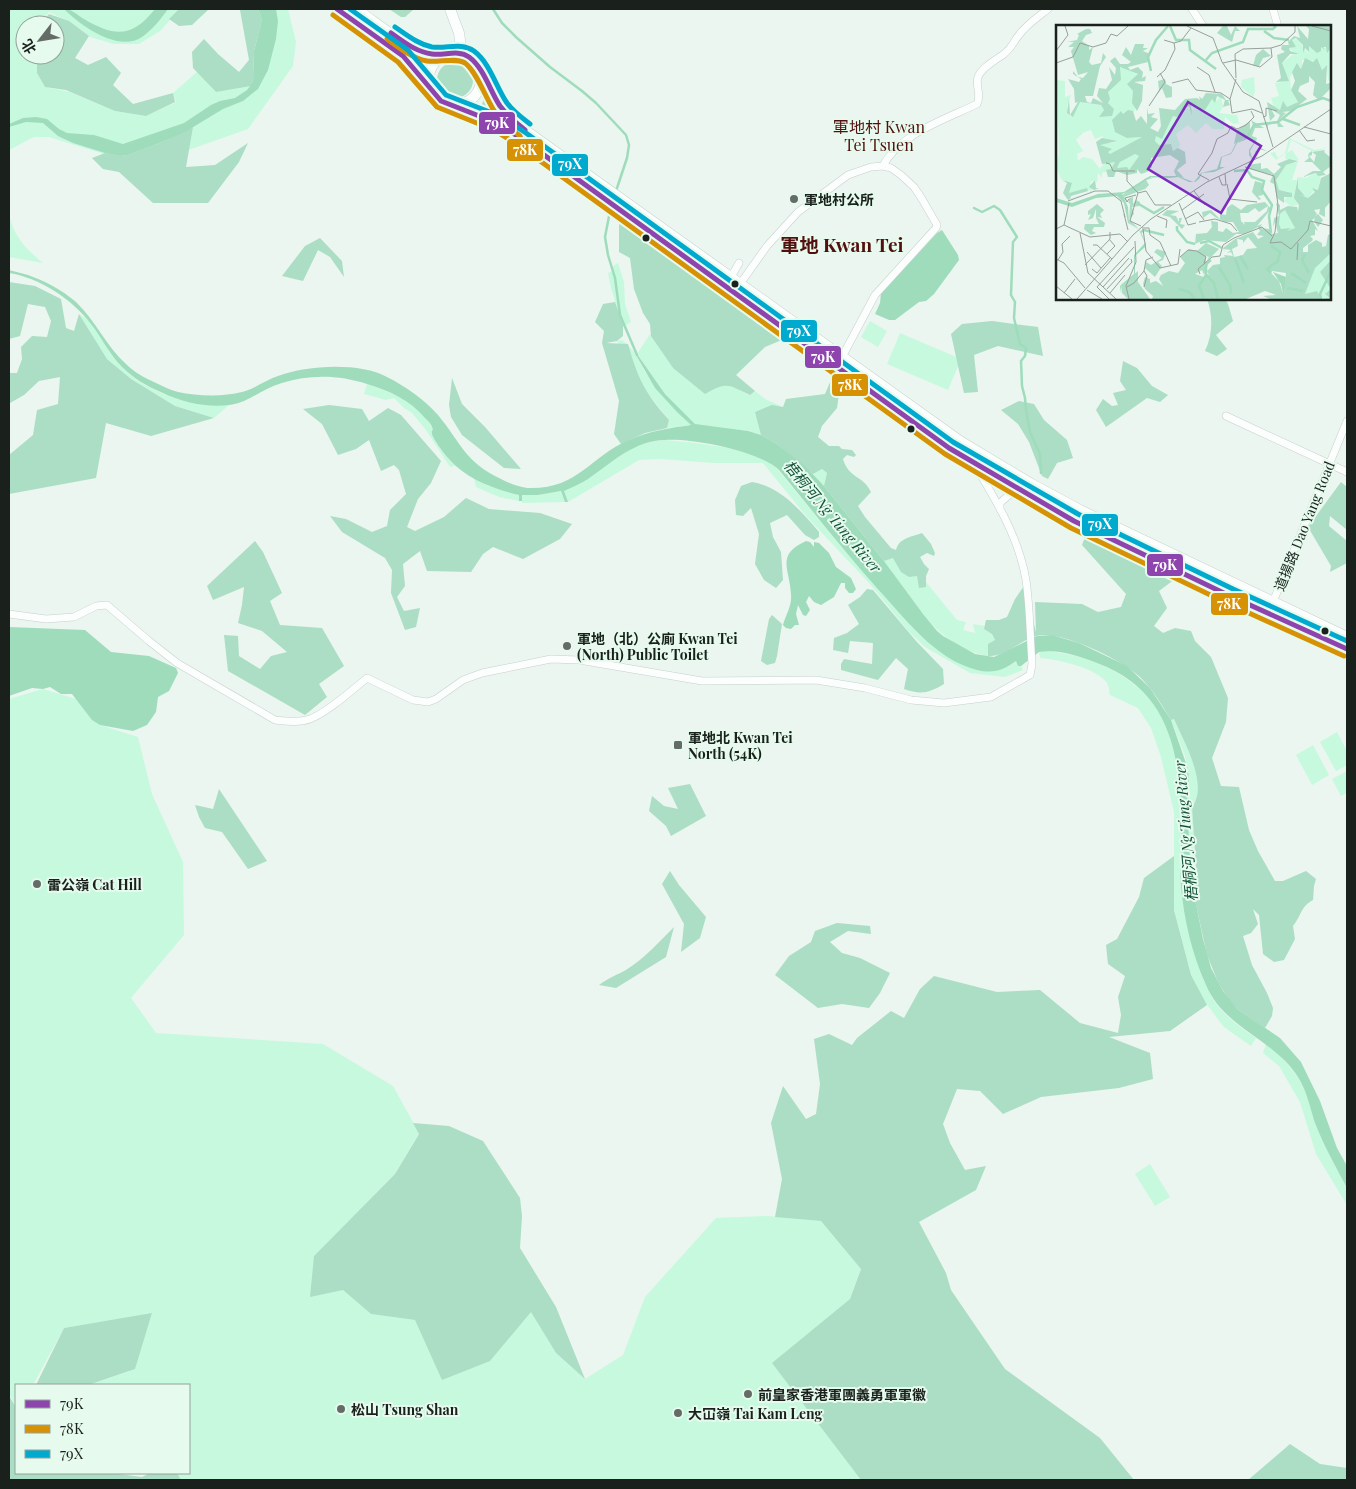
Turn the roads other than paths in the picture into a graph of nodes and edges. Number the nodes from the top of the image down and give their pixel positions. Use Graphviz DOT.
graph roads {
  1 [pos="337,9"];
  2 [pos="356,9"];
  3 [pos="450,9"];
  4 [pos="1048,9"];
  5 [pos="1192,9"];
  6 [pos="1273,9"];
  7 [pos="1277,23"];
  8 [pos="1202,25"];
  9 [pos="445,54"];
  10 [pos="462,54"];
  11 [pos="480,70"];
  12 [pos="432,91"];
  13 [pos="452,105"];
  14 [pos="883,166"];
  15 [pos="607,194"];
  16 [pos="628,209"];
  17 [pos="739,263"];
  18 [pos="731,277"];
  19 [pos="740,284"];
  20 [pos="842,357"];
  21 [pos="1226,416"];
  22 [pos="1347,421"];
  23 [pos="973,462"];
  24 [pos="1330,464"];
  25 [pos="1347,472"];
  26 [pos="1023,492"];
  27 [pos="1000,510"];
  28 [pos="1273,602"];
  29 [pos="9,614"];
  30 [pos="1347,637"];
  31 [pos="1347,650"];
  1 -- 12 [label="main road"];
  2 -- 9 [label="main road"];
  3 -- 10 [label="main road"];
  4 -- 14 [label="street"];
  5 -- 8 [label="street"];
  6 -- 7 [label="street"];
  9 -- 10 [label="main road"];
  9 -- 12 [label="main road"];
  10 -- 11 [label="main road"];
  11 -- 13 [label="main road"];
  11 -- 15 [label="main road"];
  12 -- 13 [label="main road"];
  13 -- 15 [label="main road"];
  14 -- 19 [label="street"];
  14 -- 20 [label="street"];
  15 -- 16 [label="main road"];
  16 -- 18 [label="main road"];
  16 -- 23 [label="main road"];
  17 -- 18 [label="street"];
  18 -- 19 [label="main road"];
  19 -- 20 [label="main road"];
  20 -- 28 [label="main road"];
  21 -- 24 [label="street"];
  22 -- 24 [label="street, 道揚路 Dao Yang Road"];
  23 -- 26 [label="main road"];
  23 -- 27 [label="street"];
  24 -- 25 [label="street"];
  24 -- 28 [label="street, 道揚路 Dao Yang Road"];
  26 -- 27 [label="street"];
  26 -- 31 [label="main road"];
  27 -- 29 [label="street"];
  28 -- 30 [label="main road"];
}
